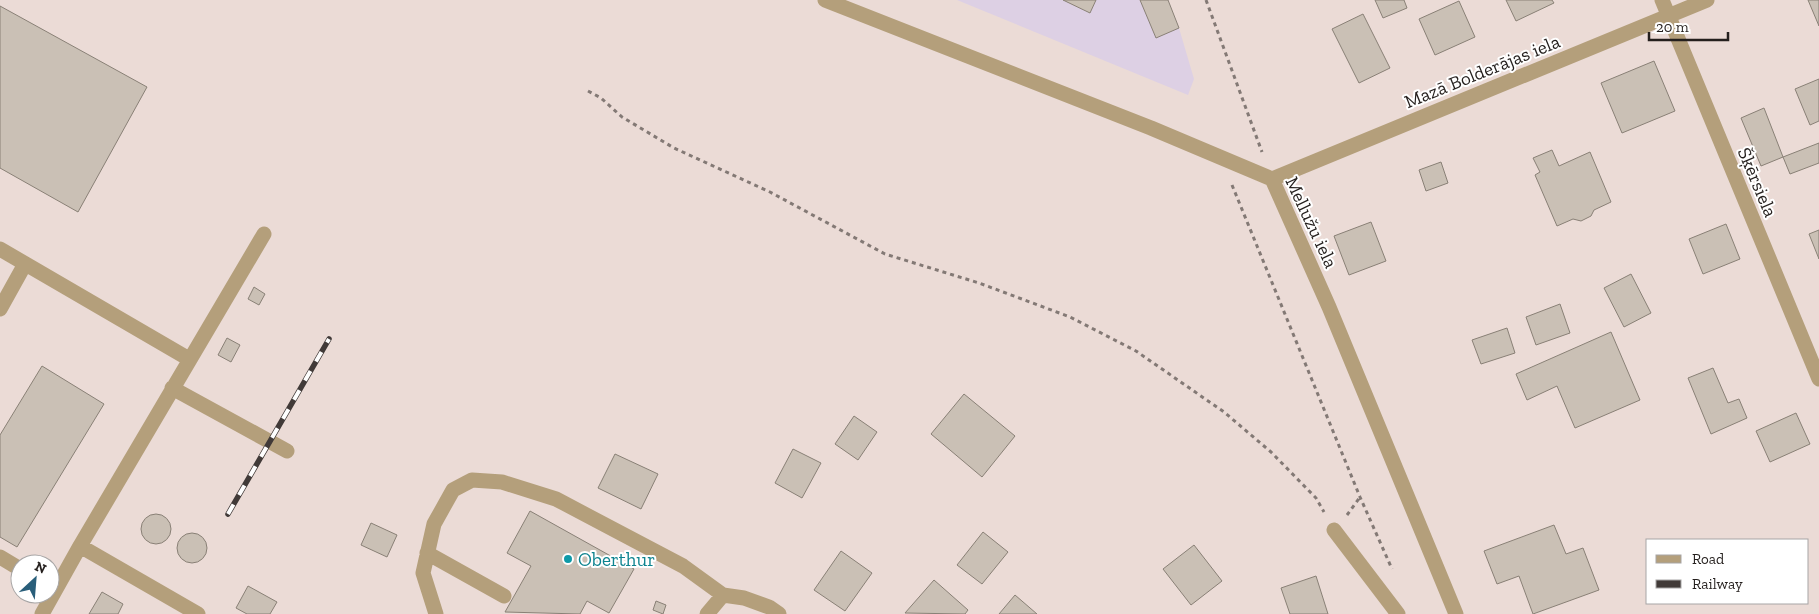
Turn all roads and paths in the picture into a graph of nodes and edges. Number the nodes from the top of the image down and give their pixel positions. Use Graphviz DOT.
graph roads {
  1 [pos="825,0"];
  2 [pos="1206,0"];
  3 [pos="1662,0"];
  4 [pos="1708,0"];
  5 [pos="1667,16"];
  6 [pos="588,91"];
  7 [pos="1226,160"];
  8 [pos="1272,179"];
  9 [pos="264,234"];
  10 [pos="0,249"];
  11 [pos="25,264"];
  12 [pos="0,309"];
  13 [pos="189,359"];
  14 [pos="1819,380"];
  15 [pos="172,388"];
  16 [pos="287,452"];
  17 [pos="1334,530"];
  18 [pos="1380,538"];
  19 [pos="80,546"];
  20 [pos="427,553"];
  21 [pos="60,577"];
  22 [pos="723,595"];
  23 [pos="504,596"];
  24 [pos="198,614"];
  25 [pos="436,614"];
  26 [pos="707,614"];
  27 [pos="778,614"];
  28 [pos="1398,614"];
  29 [pos="1456,614"];
  1 -- 7 [label="street, Mellužu iela"];
  2 -- 8 [label="path"];
  3 -- 5 [label="street, Šķērsiela"];
  4 -- 5 [label="street, Mazā Bolderājas iela"];
  5 -- 8 [label="street, Mazā Bolderājas iela"];
  5 -- 14 [label="street, Šķērsiela"];
  6 -- 17 [label="path"];
  7 -- 8 [label="street, Mellužu iela"];
  7 -- 18 [label="path"];
  8 -- 29 [label="street, Mellužu iela"];
  9 -- 13 [label="street"];
  10 -- 11 [label="street"];
  11 -- 12 [label="street"];
  11 -- 13 [label="street"];
  13 -- 15 [label="street"];
  15 -- 16 [label="street"];
  15 -- 19 [label="street"];
  17 -- 28 [label="street"];
  19 -- 21 [label="street"];
  19 -- 24 [label="street"];
  20 -- 22 [label="street"];
  20 -- 23 [label="street"];
  20 -- 25 [label="street"];
  22 -- 26 [label="street"];
  22 -- 27 [label="street"];
}
